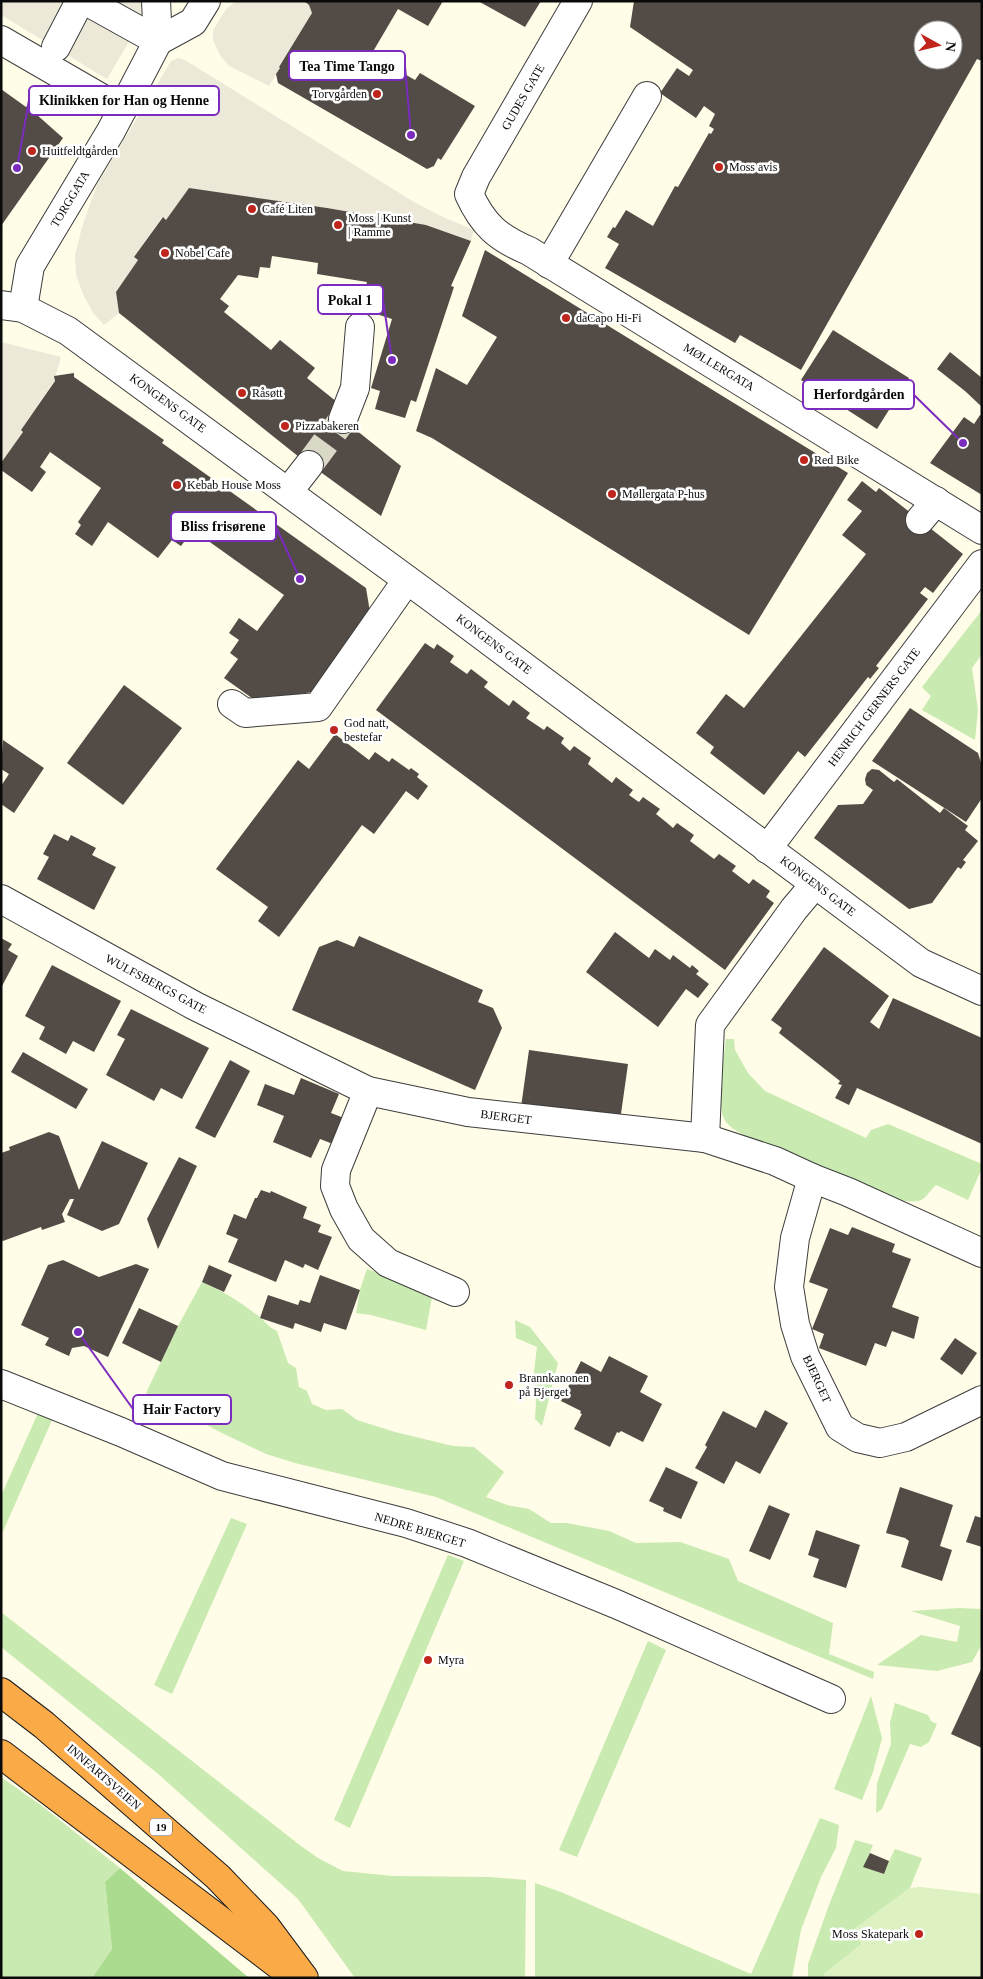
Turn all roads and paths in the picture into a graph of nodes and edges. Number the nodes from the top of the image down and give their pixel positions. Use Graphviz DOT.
graph roads {
  1 [pos="80,1"];
  2 [pos="86,1"];
  3 [pos="156,1"];
  4 [pos="206,1"];
  5 [pos="578,1"];
  6 [pos="1,40"];
  7 [pos="158,41"];
  8 [pos="56,47"];
  9 [pos="647,96"];
  10 [pos="122,110"];
  11 [pos="469,194"];
  12 [pos="550,264"];
  13 [pos="12,306"];
  14 [pos="360,327"];
  15 [pos="343,419"];
  16 [pos="309,465"];
  17 [pos="288,492"];
  18 [pos="982,530"];
  19 [pos="982,564"];
  20 [pos="408,580"];
  21 [pos="232,704"];
  22 [pos="767,849"];
  23 [pos="815,884"];
  24 [pos="1,899"];
  25 [pos="982,991"];
  26 [pos="313,1064"];
  27 [pos="368,1091"];
  28 [pos="704,1138"];
  29 [pos="812,1178"];
  30 [pos="982,1253"];
  31 [pos="455,1292"];
  32 [pos="1,1384"];
  33 [pos="982,1400"];
  34 [pos="1,1692"];
  35 [pos="831,1699"];
  36 [pos="1,1754"];
  37 [pos="296,1978"];
  38 [pos="304,1978"];
  1 -- 8 [label="street"];
  2 -- 7 [label="street"];
  3 -- 7 [label="street"];
  4 -- 7 [label="street"];
  5 -- 11 [label="street, GUDES GATE"];
  6 -- 10 [label="street"];
  7 -- 10 [label="street, TORGGATA"];
  9 -- 12 [label="street"];
  10 -- 13 [label="street, TORGGATA"];
  11 -- 12 [label="street, MØLLERGATA"];
  12 -- 18 [label="street, MØLLERGATA"];
  13 -- 17 [label="street, KONGENS GATE"];
  14 -- 15 [label="street"];
  16 -- 17 [label="street"];
  17 -- 20 [label="street, KONGENS GATE"];
  19 -- 22 [label="street, HENRICH GERNERS GATE"];
  20 -- 21 [label="street"];
  20 -- 22 [label="street, KONGENS GATE"];
  22 -- 23 [label="street, KONGENS GATE"];
  23 -- 25 [label="street, KONGENS GATE"];
  23 -- 28 [label="street"];
  24 -- 26 [label="street, WULFSBERGS GATE"];
  26 -- 27 [label="street, BJERGET"];
  27 -- 28 [label="street, BJERGET"];
  27 -- 31 [label="street"];
  28 -- 29 [label="street, BJERGET"];
  29 -- 30 [label="street, BJERGET"];
  29 -- 33 [label="street, BJERGET"];
  32 -- 35 [label="street, NEDRE BJERGET"];
  34 -- 38 [label="highway, INNFARTSVEIEN / 19"];
  36 -- 37 [label="highway"];
}
